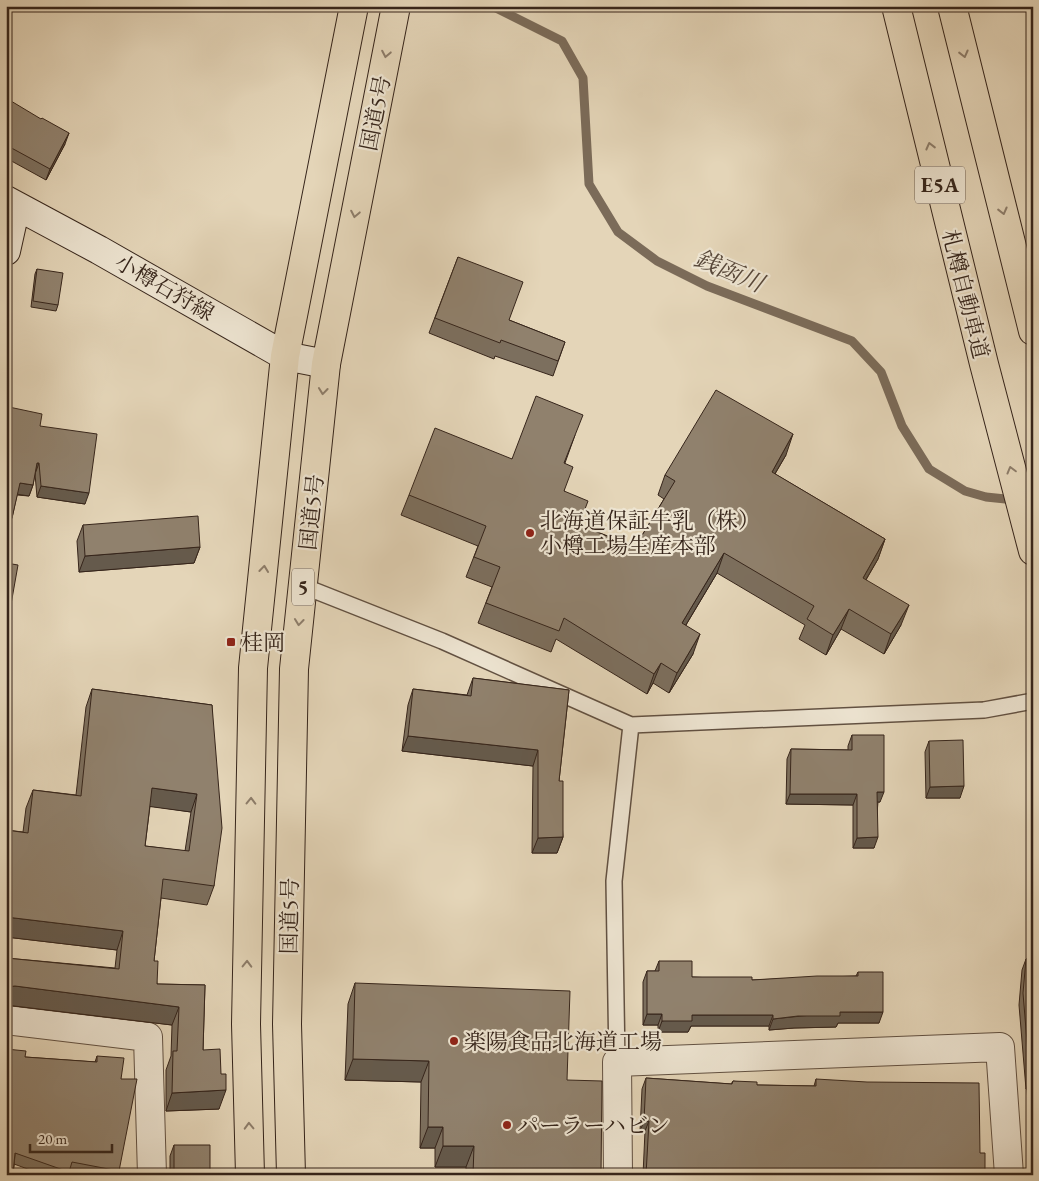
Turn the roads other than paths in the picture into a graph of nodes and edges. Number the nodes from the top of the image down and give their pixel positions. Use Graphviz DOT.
graph roads {
  1 [pos="354,6"];
  2 [pos="396,6"];
  3 [pos="896,6"];
  4 [pos="952,6"];
  5 [pos="11,203"];
  6 [pos="6,251"];
  7 [pos="1033,331"];
  8 [pos="285,356"];
  9 [pos="326,364"];
  10 [pos="1033,551"];
  11 [pos="303,586"];
  12 [pos="1033,701"];
  13 [pos="631,725"];
  14 [pos="6,1020"];
  15 [pos="617,1062"];
  16 [pos="152,1175"];
  17 [pos="250,1175"];
  18 [pos="291,1175"];
  19 [pos="618,1175"];
  20 [pos="1009,1175"];
  1 -- 8 [label="highway, 国道5号 / 5"];
  2 -- 9 [label="highway, 国道5号 / 5, one-way"];
  10 -- 3 [label="highway, 札樽自動車道 / E5A, one-way"];
  4 -- 7 [label="highway, E5A, one-way"];
  5 -- 6 [label="street"];
  5 -- 8 [label="street, 小樽石狩線"];
  8 -- 9 [label="street, 小樽石狩線"];
  17 -- 8 [label="highway, 国道5号 / 5, one-way"];
  9 -- 11 [label="highway, 国道5号 / 5, one-way"];
  11 -- 13 [label="lane"];
  11 -- 18 [label="highway, 国道5号 / 5, one-way"];
  12 -- 13 [label="lane"];
  13 -- 15 [label="lane"];
  14 -- 16 [label="street"];
  15 -- 19 [label="street"];
  15 -- 20 [label="street"];
}
